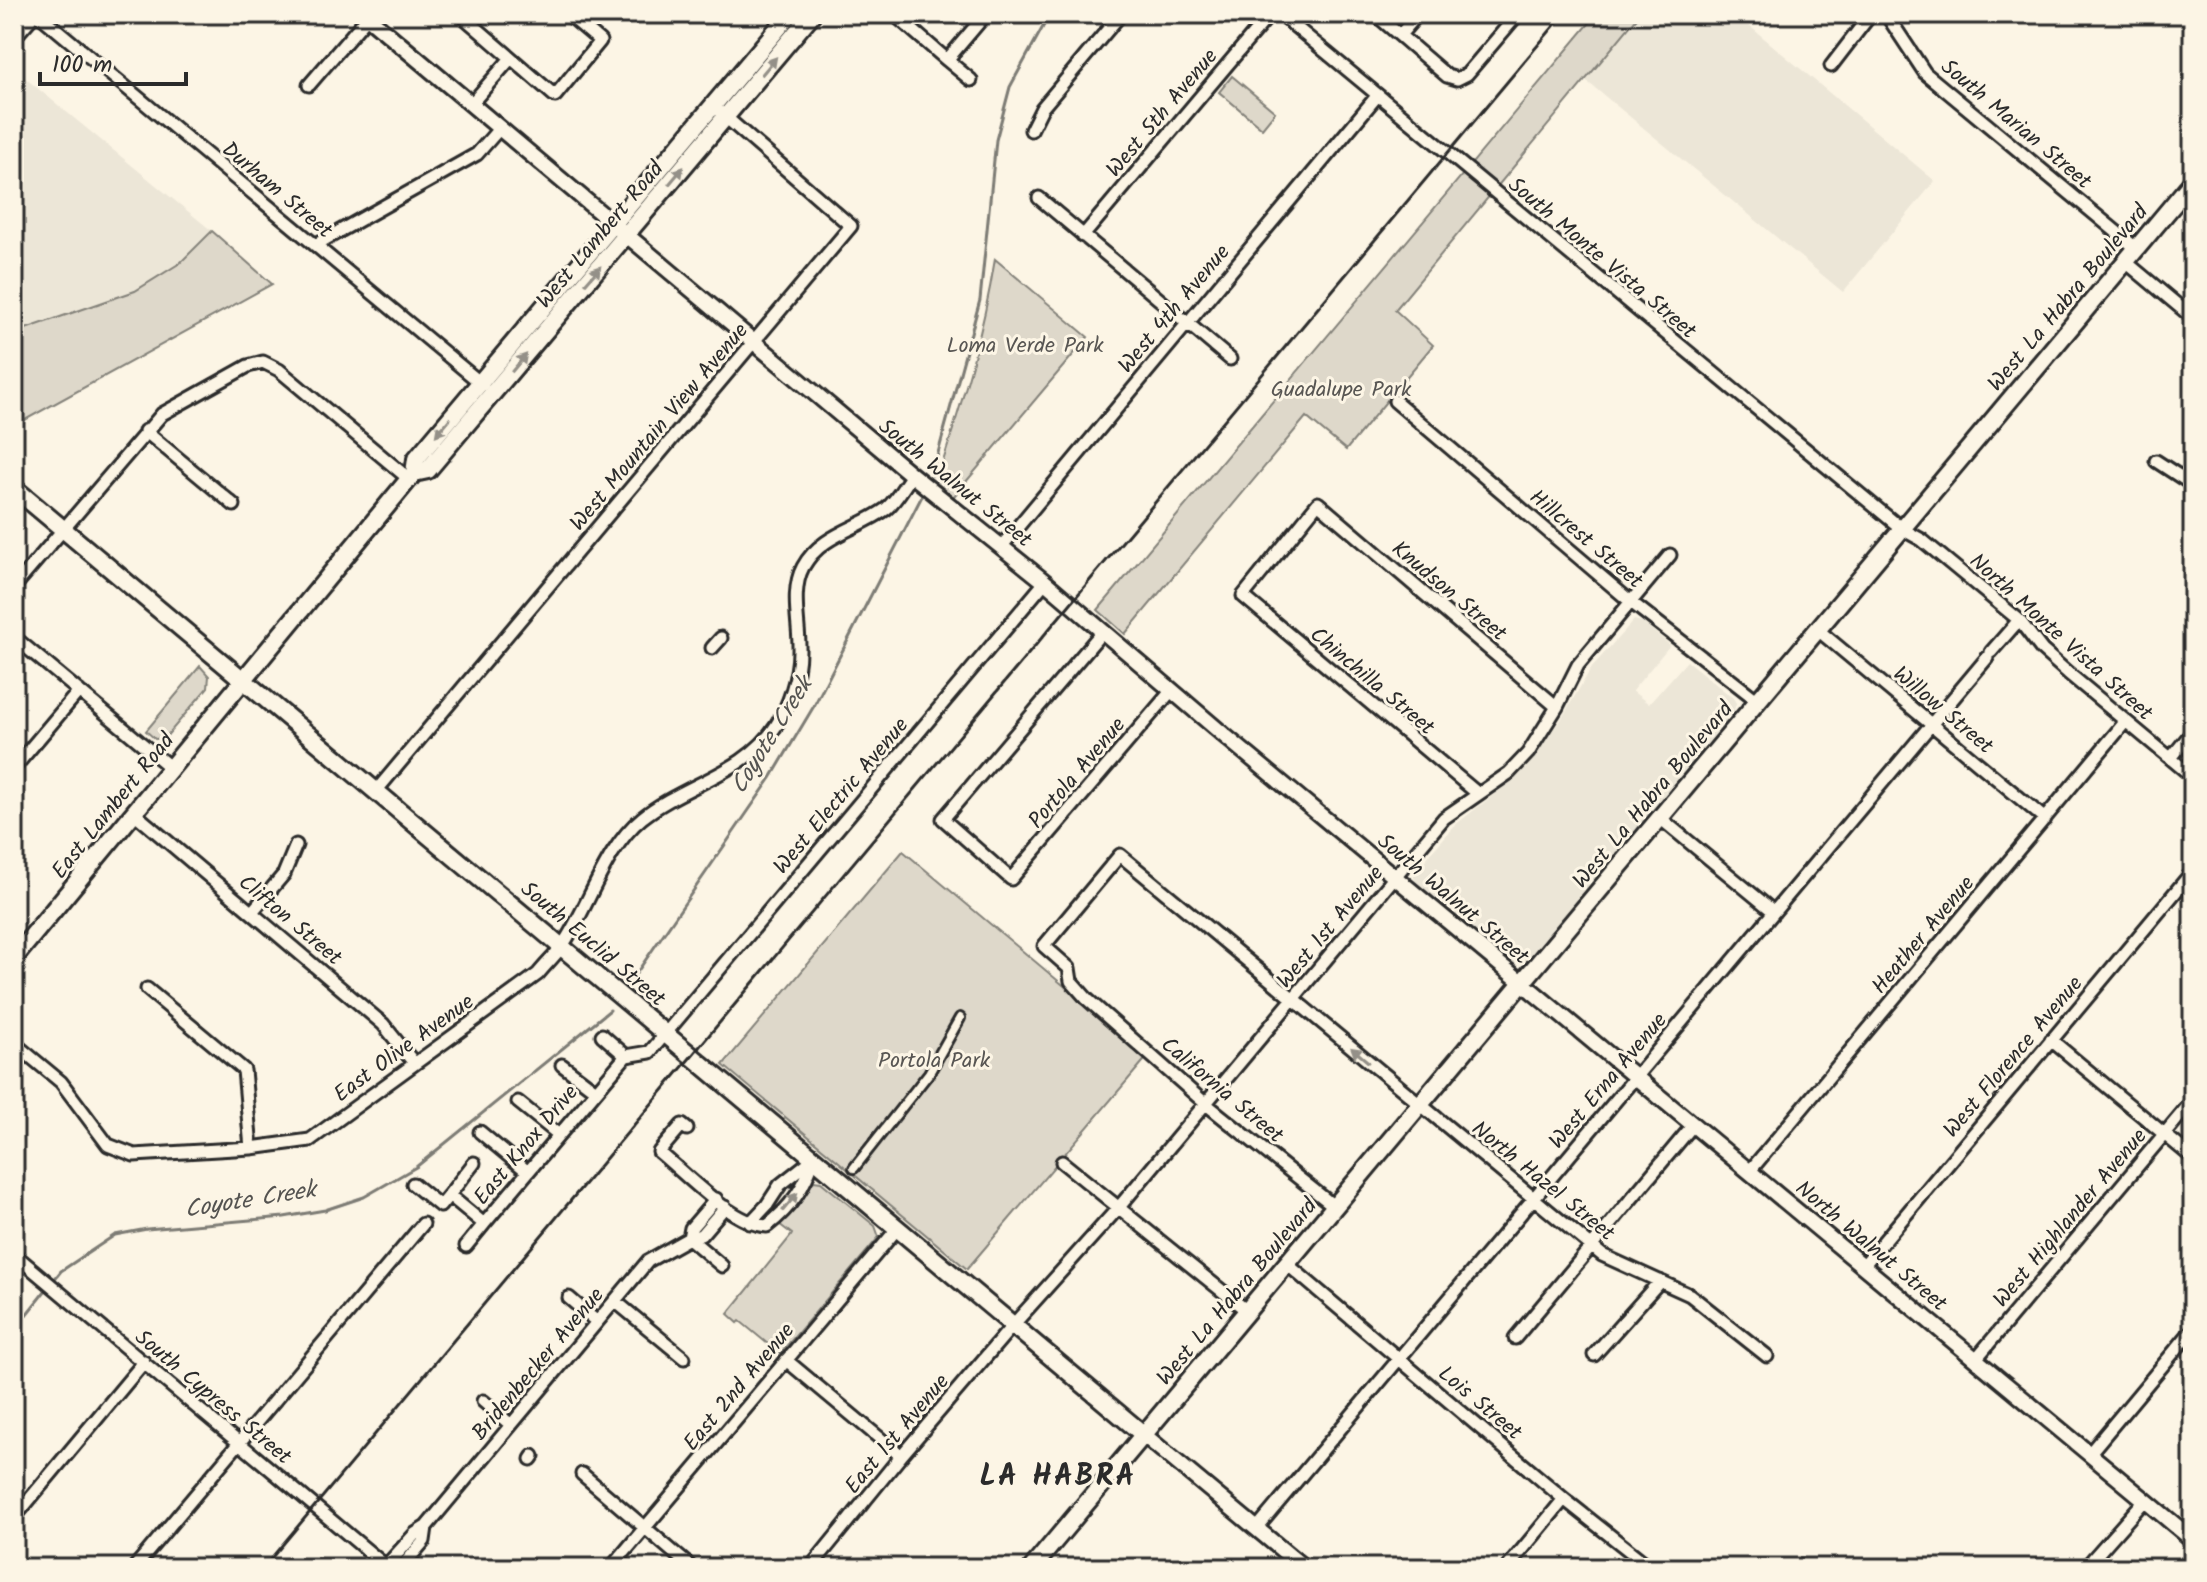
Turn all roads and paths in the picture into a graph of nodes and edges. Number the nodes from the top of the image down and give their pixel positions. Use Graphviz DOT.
graph roads {
  1 [pos="36,14"];
  2 [pos="470,14"];
  3 [pos="568,14"];
  4 [pos="790,14"];
  5 [pos="812,14"];
  6 [pos="894,14"];
  7 [pos="986,14"];
  8 [pos="1121,14"];
  9 [pos="1270,14"];
  10 [pos="1280,14"];
  11 [pos="1375,14"];
  12 [pos="1418,14"];
  13 [pos="1518,14"];
  14 [pos="1871,14"];
  15 [pos="1886,14"];
  16 [pos="367,15"];
  17 [pos="1400,35"];
  18 [pos="14,38"];
  19 [pos="511,58"];
  20 [pos="947,60"];
  21 [pos="1831,66"];
  22 [pos="971,80"];
  23 [pos="309,85"];
  24 [pos="1377,96"];
  25 [pos="471,104"];
  26 [pos="719,112"];
  27 [pos="499,129"];
  28 [pos="1031,130"];
  29 [pos="2193,181"];
  30 [pos="1039,198"];
  31 [pos="613,223"];
  32 [pos="627,235"];
  33 [pos="1083,236"];
  34 [pos="315,245"];
  35 [pos="2131,255"];
  36 [pos="2193,318"];
  37 [pos="1187,323"];
  38 [pos="755,343"];
  39 [pos="1230,359"];
  40 [pos="486,388"];
  41 [pos="1395,401"];
  42 [pos="145,431"];
  43 [pos="2156,461"];
  44 [pos="912,475"];
  45 [pos="411,476"];
  46 [pos="2193,485"];
  47 [pos="14,488"];
  48 [pos="1318,503"];
  49 [pos="234,505"];
  50 [pos="63,529"];
  51 [pos="1902,529"];
  52 [pos="1001,547"];
  53 [pos="1670,555"];
  54 [pos="1045,582"];
  55 [pos="14,587"];
  56 [pos="1631,602"];
  57 [pos="2019,620"];
  58 [pos="1818,630"];
  59 [pos="1103,631"];
  60 [pos="14,637"];
  61 [pos="721,638"];
  62 [pos="712,648"];
  63 [pos="244,680"];
  64 [pos="1172,690"];
  65 [pos="79,691"];
  66 [pos="1758,701"];
  67 [pos="1557,707"];
  68 [pos="2126,721"];
  69 [pos="1931,724"];
  70 [pos="2193,731"];
  71 [pos="2171,758"];
  72 [pos="14,768"];
  73 [pos="171,768"];
  74 [pos="2193,777"];
  75 [pos="377,790"];
  76 [pos="1477,793"];
  77 [pos="134,813"];
  78 [pos="1660,818"];
  79 [pos="2045,819"];
  80 [pos="296,845"];
  81 [pos="2193,871"];
  82 [pos="1396,877"];
  83 [pos="1176,900"];
  84 [pos="252,912"];
  85 [pos="1774,912"];
  86 [pos="562,945"];
  87 [pos="14,958"];
  88 [pos="1522,983"];
  89 [pos="147,989"];
  90 [pos="1294,999"];
  91 [pos="960,1018"];
  92 [pos="667,1033"];
  93 [pos="602,1035"];
  94 [pos="2051,1040"];
  95 [pos="14,1043"];
  96 [pos="626,1056"];
  97 [pos="414,1063"];
  98 [pos="562,1065"];
  99 [pos="1635,1078"];
  100 [pos="596,1091"];
  101 [pos="2193,1100"];
  102 [pos="518,1102"];
  103 [pos="1206,1104"];
  104 [pos="1420,1104"];
  105 [pos="1693,1125"];
  106 [pos="687,1129"];
  107 [pos="480,1132"];
  108 [pos="2164,1134"];
  109 [pos="559,1135"];
  110 [pos="251,1148"];
  111 [pos="2193,1158"];
  112 [pos="813,1159"];
  113 [pos="1062,1162"];
  114 [pos="474,1163"];
  115 [pos="854,1168"];
  116 [pos="528,1172"];
  117 [pos="1749,1172"];
  118 [pos="413,1184"];
  119 [pos="449,1195"];
  120 [pos="1535,1198"];
  121 [pos="721,1203"];
  122 [pos="1120,1206"];
  123 [pos="1335,1207"];
  124 [pos="750,1223"];
  125 [pos="423,1224"];
  126 [pos="484,1224"];
  127 [pos="897,1229"];
  128 [pos="689,1238"];
  129 [pos="466,1246"];
  130 [pos="1592,1247"];
  131 [pos="14,1254"];
  132 [pos="1287,1264"];
  133 [pos="722,1266"];
  134 [pos="1863,1266"];
  135 [pos="1660,1281"];
  136 [pos="569,1298"];
  137 [pos="615,1301"];
  138 [pos="1247,1311"];
  139 [pos="597,1322"];
  140 [pos="1013,1325"];
  141 [pos="2193,1329"];
  142 [pos="1515,1338"];
  143 [pos="1594,1355"];
  144 [pos="1767,1356"];
  145 [pos="684,1358"];
  146 [pos="786,1360"];
  147 [pos="1399,1360"];
  148 [pos="1975,1360"];
  149 [pos="144,1362"];
  150 [pos="483,1401"];
  151 [pos="511,1425"];
  152 [pos="1144,1435"];
  153 [pos="238,1442"];
  154 [pos="2089,1454"];
  155 [pos="901,1456"];
  156 [pos="582,1474"];
  157 [pos="1564,1499"];
  158 [pos="2145,1500"];
  159 [pos="14,1518"];
  160 [pos="426,1527"];
  161 [pos="644,1528"];
  162 [pos="1257,1528"];
  163 [pos="2193,1540"];
  164 [pos="387,1567"];
  165 [pos="134,1568"];
  166 [pos="401,1568"];
  167 [pos="611,1568"];
  168 [pos="692,1568"];
  169 [pos="810,1568"];
  170 [pos="1032,1568"];
  171 [pos="1304,1568"];
  172 [pos="1507,1568"];
  173 [pos="1651,1568"];
  174 [pos="2085,1568"];
  1 -- 18 [label="street"];
  1 -- 34 [label="street, Durham Street"];
  2 -- 19 [label="street"];
  3 -- 19 [label="street"];
  4 -- 26 [label="main road, West Lambert Road"];
  26 -- 5 [label="main road, West Lambert Road, one-way"];
  6 -- 20 [label="street"];
  7 -- 20 [label="street"];
  8 -- 28 [label="street"];
  9 -- 33 [label="street, West 5th Avenue"];
  10 -- 24 [label="street, South Monte Vista Street"];
  11 -- 17 [label="street"];
  12 -- 17 [label="street"];
  13 -- 17 [label="street"];
  14 -- 21 [label="street"];
  15 -- 35 [label="street, South Marian Street"];
  16 -- 23 [label="street"];
  16 -- 25 [label="street, South Walnut Street"];
  19 -- 25 [label="street"];
  20 -- 22 [label="street"];
  24 -- 37 [label="street, West 4th Avenue"];
  24 -- 51 [label="street, South Monte Vista Street"];
  25 -- 27 [label="street, South Walnut Street"];
  26 -- 31 [label="main road, West Lambert Road"];
  32 -- 26 [label="main road, West Lambert Road, one-way"];
  26 -- 38 [label="street, West Mountain View Avenue"];
  27 -- 31 [label="street, South Walnut Street"];
  27 -- 34 [label="street"];
  29 -- 35 [label="main road, West La Habra Boulevard"];
  30 -- 33 [label="street"];
  31 -- 32 [label="street, South Walnut Street"];
  31 -- 40 [label="main road, West Lambert Road"];
  32 -- 38 [label="street, South Walnut Street"];
  40 -- 32 [label="main road, West Lambert Road, one-way"];
  33 -- 37 [label="street"];
  34 -- 40 [label="street, Durham Street"];
  35 -- 36 [label="street, South Marian Street"];
  35 -- 51 [label="main road, West La Habra Boulevard"];
  37 -- 39 [label="street"];
  37 -- 52 [label="street, West 4th Avenue"];
  38 -- 44 [label="street, South Walnut Street"];
  38 -- 75 [label="street, West Mountain View Avenue"];
  40 -- 45 [label="main road, West Lambert Road"];
  41 -- 56 [label="street, Hillcrest Street"];
  42 -- 45 [label="street"];
  42 -- 49 [label="street"];
  42 -- 50 [label="street"];
  43 -- 46 [label="street"];
  44 -- 52 [label="street, South Walnut Street"];
  44 -- 86 [label="street, East Olive Avenue"];
  45 -- 63 [label="main road, West Lambert Road"];
  47 -- 50 [label="main road, South Euclid Street"];
  48 -- 67 [label="street, Knudson Street"];
  48 -- 76 [label="street, Chinchilla Street"];
  50 -- 55 [label="street"];
  50 -- 63 [label="main road, South Euclid Street"];
  51 -- 57 [label="street, North Monte Vista Street"];
  51 -- 58 [label="main road, West La Habra Boulevard"];
  52 -- 54 [label="street, South Walnut Street"];
  53 -- 56 [label="street, West 1st Avenue"];
  54 -- 59 [label="street, South Walnut Street"];
  54 -- 92 [label="street, West Electric Avenue"];
  56 -- 66 [label="street, Hillcrest Street"];
  56 -- 67 [label="street, West 1st Avenue"];
  57 -- 68 [label="street, North Monte Vista Street"];
  57 -- 69 [label="street, West Erna Avenue"];
  58 -- 66 [label="main road, West La Habra Boulevard"];
  58 -- 69 [label="street, Willow Street"];
  59 -- 64 [label="street, South Walnut Street"];
  59 -- 64 [label="street, Portola Avenue"];
  60 -- 65 [label="street"];
  61 -- 62 [label="street"];
  63 -- 73 [label="main road, East Lambert Road"];
  63 -- 75 [label="main road, South Euclid Street"];
  64 -- 82 [label="street, South Walnut Street"];
  65 -- 72 [label="street"];
  65 -- 73 [label="street"];
  66 -- 78 [label="main road, West La Habra Boulevard"];
  67 -- 76 [label="street, West 1st Avenue"];
  68 -- 71 [label="street, North Monte Vista Street"];
  68 -- 79 [label="street, Heather Avenue"];
  69 -- 79 [label="street, Willow Street"];
  69 -- 85 [label="street, West Erna Avenue"];
  70 -- 71 [label="street"];
  71 -- 74 [label="street, North Monte Vista Street"];
  73 -- 77 [label="main road, East Lambert Road"];
  75 -- 86 [label="main road, South Euclid Street"];
  76 -- 82 [label="street, West 1st Avenue"];
  77 -- 84 [label="street, Clifton Street"];
  77 -- 87 [label="main road, East Lambert Road"];
  78 -- 85 [label="street"];
  78 -- 88 [label="main road, West La Habra Boulevard"];
  79 -- 117 [label="street, Heather Avenue"];
  80 -- 84 [label="street"];
  81 -- 94 [label="street, West Florence Avenue"];
  82 -- 88 [label="street, South Walnut Street"];
  82 -- 90 [label="street, West 1st Avenue"];
  83 -- 90 [label="street, North Hazel Street"];
  83 -- 103 [label="street, California Street"];
  84 -- 97 [label="street, Clifton Street"];
  85 -- 99 [label="street, West Erna Avenue"];
  86 -- 92 [label="main road, South Euclid Street"];
  86 -- 97 [label="street, East Olive Avenue"];
  88 -- 99 [label="street, North Walnut Street"];
  88 -- 104 [label="main road, West La Habra Boulevard"];
  89 -- 110 [label="street"];
  90 -- 103 [label="street, West 1st Avenue"];
  104 -- 90 [label="street, North Hazel Street, one-way"];
  91 -- 115 [label="street"];
  92 -- 96 [label="street, East Knox Drive"];
  92 -- 112 [label="main road, South Euclid Street"];
  93 -- 96 [label="street"];
  94 -- 108 [label="street"];
  94 -- 134 [label="street, West Florence Avenue"];
  95 -- 110 [label="street, East Olive Avenue"];
  96 -- 100 [label="street, East Knox Drive"];
  97 -- 110 [label="street, East Olive Avenue"];
  98 -- 100 [label="street"];
  99 -- 105 [label="street, North Walnut Street"];
  99 -- 120 [label="street, West Erna Avenue"];
  100 -- 109 [label="street, East Knox Drive"];
  101 -- 108 [label="street, West Highlander Avenue"];
  102 -- 109 [label="street"];
  103 -- 122 [label="street, West 1st Avenue"];
  103 -- 123 [label="street, California Street"];
  104 -- 120 [label="street, North Hazel Street"];
  104 -- 123 [label="main road, West La Habra Boulevard"];
  105 -- 117 [label="street, North Walnut Street"];
  105 -- 130 [label="street"];
  106 -- 121 [label="street"];
  107 -- 116 [label="street"];
  108 -- 111 [label="street"];
  108 -- 148 [label="street, West Highlander Avenue"];
  109 -- 116 [label="street, East Knox Drive"];
  112 -- 124 [label="street"];
  124 -- 112 [label="street, one-way"];
  112 -- 127 [label="main road, South Euclid Street"];
  113 -- 122 [label="street"];
  114 -- 119 [label="street"];
  116 -- 126 [label="street, East Knox Drive"];
  117 -- 134 [label="street, North Walnut Street"];
  118 -- 119 [label="street, East Knox Drive"];
  119 -- 126 [label="street, East Knox Drive"];
  120 -- 130 [label="street, North Hazel Street"];
  120 -- 147 [label="street, West Erna Avenue"];
  121 -- 124 [label="street"];
  121 -- 128 [label="street, Bridenbecker Avenue"];
  122 -- 138 [label="street"];
  122 -- 140 [label="street, West 1st Avenue"];
  123 -- 132 [label="main road, West La Habra Boulevard"];
  125 -- 153 [label="street"];
  126 -- 129 [label="street"];
  127 -- 140 [label="main road, South Euclid Street"];
  127 -- 146 [label="street, East 2nd Avenue"];
  128 -- 133 [label="street"];
  128 -- 137 [label="street, Bridenbecker Avenue"];
  130 -- 135 [label="street, North Hazel Street"];
  130 -- 142 [label="street"];
  131 -- 149 [label="street, South Cypress Street"];
  132 -- 138 [label="main road, West La Habra Boulevard"];
  132 -- 147 [label="street, Lois Street"];
  134 -- 148 [label="street, North Walnut Street"];
  135 -- 143 [label="street"];
  135 -- 144 [label="street, North Hazel Street"];
  136 -- 139 [label="street"];
  137 -- 139 [label="street, Bridenbecker Avenue"];
  137 -- 145 [label="street"];
  138 -- 152 [label="main road, West La Habra Boulevard"];
  139 -- 151 [label="street, Bridenbecker Avenue"];
  140 -- 152 [label="main road, South Euclid Street"];
  140 -- 155 [label="street, East 1st Avenue"];
  141 -- 154 [label="street"];
  146 -- 155 [label="street"];
  146 -- 161 [label="street, East 2nd Avenue"];
  147 -- 157 [label="street, Lois Street"];
  147 -- 162 [label="street, West Erna Avenue"];
  148 -- 154 [label="street, North Walnut Street"];
  149 -- 153 [label="street, South Cypress Street"];
  149 -- 159 [label="street"];
  150 -- 151 [label="street"];
  151 -- 160 [label="street, Bridenbecker Avenue"];
  152 -- 162 [label="street"];
  152 -- 170 [label="main road, West La Habra Boulevard"];
  153 -- 164 [label="street, South Cypress Street"];
  153 -- 165 [label="street"];
  154 -- 158 [label="street, North Walnut Street"];
  155 -- 169 [label="street, East 1st Avenue"];
  156 -- 161 [label="street"];
  157 -- 172 [label="street"];
  157 -- 173 [label="street, Lois Street"];
  158 -- 163 [label="street, North Walnut Street"];
  158 -- 174 [label="street"];
  160 -- 164 [label="street, Bridenbecker Avenue"];
  160 -- 166 [label="street, Bridenbecker Avenue"];
  161 -- 167 [label="street, East 2nd Avenue"];
  161 -- 168 [label="street"];
  162 -- 171 [label="street"];
}
